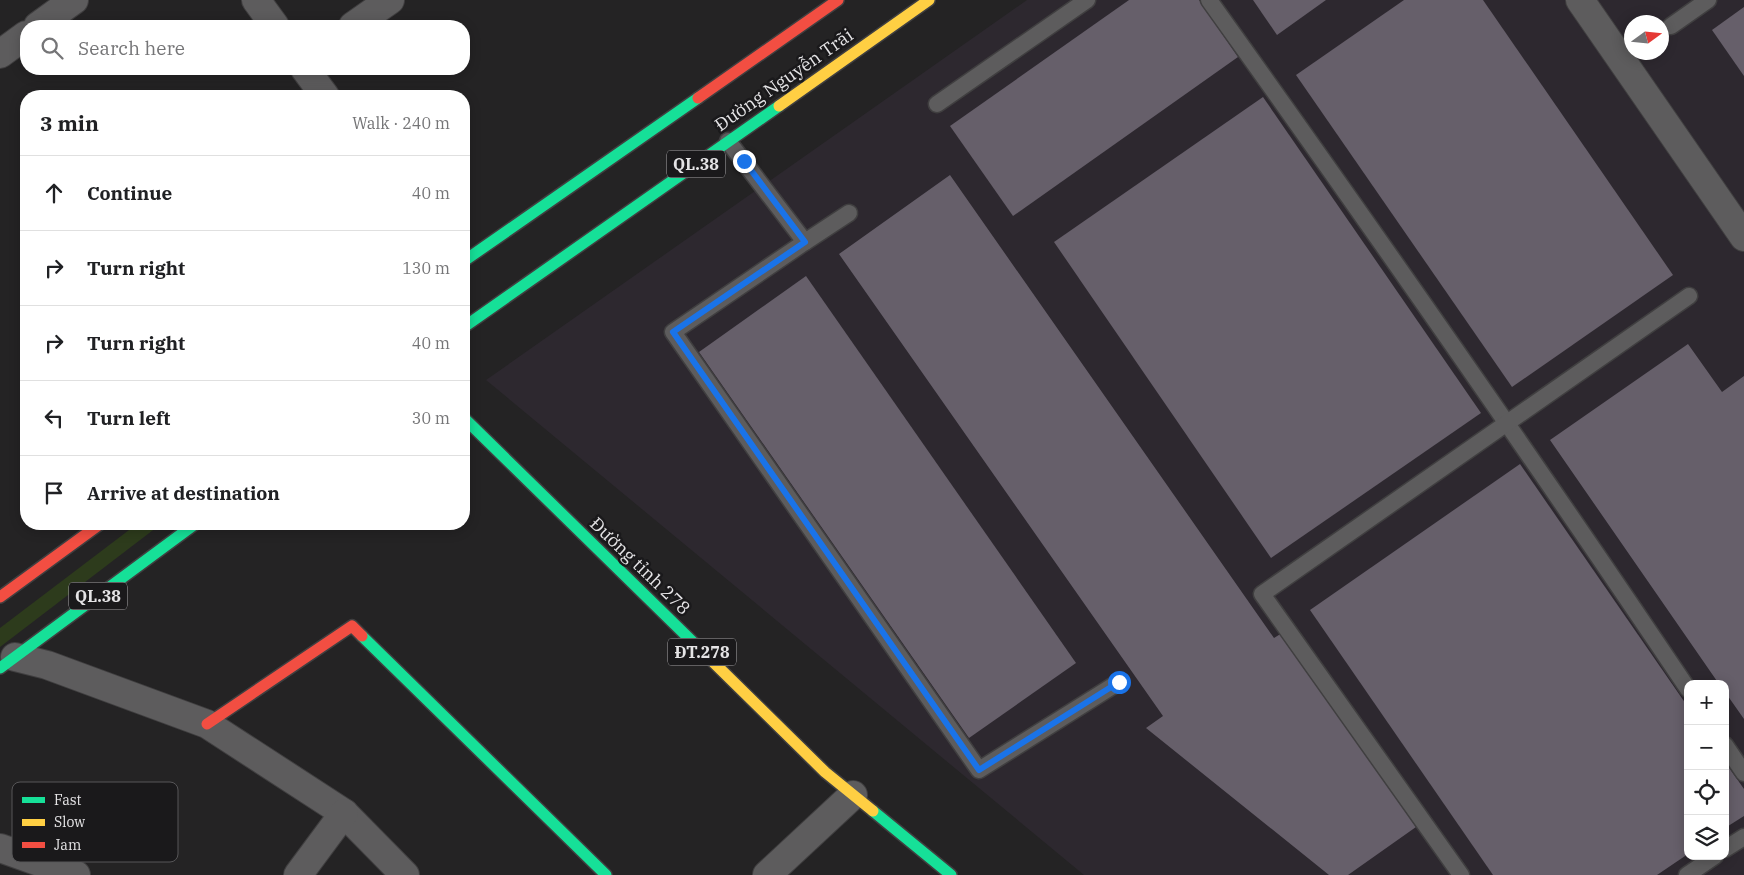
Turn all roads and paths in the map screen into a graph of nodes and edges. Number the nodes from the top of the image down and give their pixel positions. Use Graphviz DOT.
graph roads {
  1 [pos="74,0"];
  2 [pos="256,0"];
  3 [pos="390,0"];
  4 [pos="838,0"];
  5 [pos="929,0"];
  6 [pos="1087,0"];
  7 [pos="1209,0"];
  8 [pos="1580,0"];
  9 [pos="1708,0"];
  10 [pos="46,20"];
  11 [pos="271,20"];
  12 [pos="362,20"];
  13 [pos="1671,26"];
  14 [pos="20,39"];
  15 [pos="0,54"];
  16 [pos="309,75"];
  17 [pos="321,90"];
  18 [pos="937,104"];
  19 [pos="728,141"];
  20 [pos="849,213"];
  21 [pos="1744,237"];
  22 [pos="805,242"];
  23 [pos="470,257"];
  24 [pos="1690,296"];
  25 [pos="470,323"];
  26 [pos="470,424"];
  27 [pos="1507,424"];
  28 [pos="92,530"];
  29 [pos="188,530"];
  30 [pos="0,597"];
  31 [pos="5,667"];
  32 [pos="1119,682"];
  33 [pos="1684,684"];
  34 [pos="207,724"];
  35 [pos="1729,751"];
  36 [pos="1744,773"];
  37 [pos="853,795"];
  38 [pos="344,813"];
  39 [pos="1744,837"];
  40 [pos="1729,846"];
  41 [pos="0,848"];
  42 [pos="12,852"];
  43 [pos="1709,860"];
  44 [pos="39,862"];
  45 [pos="76,875"];
  46 [pos="298,875"];
  47 [pos="405,875"];
  48 [pos="606,875"];
  49 [pos="767,875"];
  50 [pos="951,875"];
  51 [pos="1461,875"];
  52 [pos="1687,875"];
  1 -- 10 [label="street"];
  2 -- 11 [label="street"];
  3 -- 12 [label="street"];
  4 -- 23 [label="main road, Đường Nguyễn Trãi / QL.38"];
  5 -- 19 [label="main road, Đường Nguyễn Trãi / QL.38"];
  6 -- 18 [label="lane"];
  7 -- 27 [label="lane"];
  8 -- 21 [label="street"];
  9 -- 13 [label="lane"];
  14 -- 15 [label="street"];
  16 -- 17 [label="street"];
  19 -- 22 [label="lane"];
  19 -- 25 [label="main road, Đường Nguyễn Trãi / QL.38"];
  20 -- 22 [label="lane"];
  22 -- 32 [label="lane"];
  24 -- 27 [label="lane"];
  26 -- 37 [label="main road, Đường tỉnh 278 / ĐT.278"];
  27 -- 33 [label="lane"];
  27 -- 51 [label="lane"];
  28 -- 30 [label="main road"];
  29 -- 31 [label="main road, QL.38"];
  31 -- 34 [label="street"];
  34 -- 38 [label="street"];
  34 -- 48 [label="main road"];
  35 -- 36 [label="lane"];
  37 -- 49 [label="street"];
  37 -- 50 [label="main road, Đường tỉnh 278 / ĐT.278"];
  38 -- 46 [label="street"];
  38 -- 47 [label="street"];
  39 -- 40 [label="lane"];
  41 -- 42 [label="street"];
  43 -- 52 [label="lane"];
  44 -- 45 [label="street"];
}
